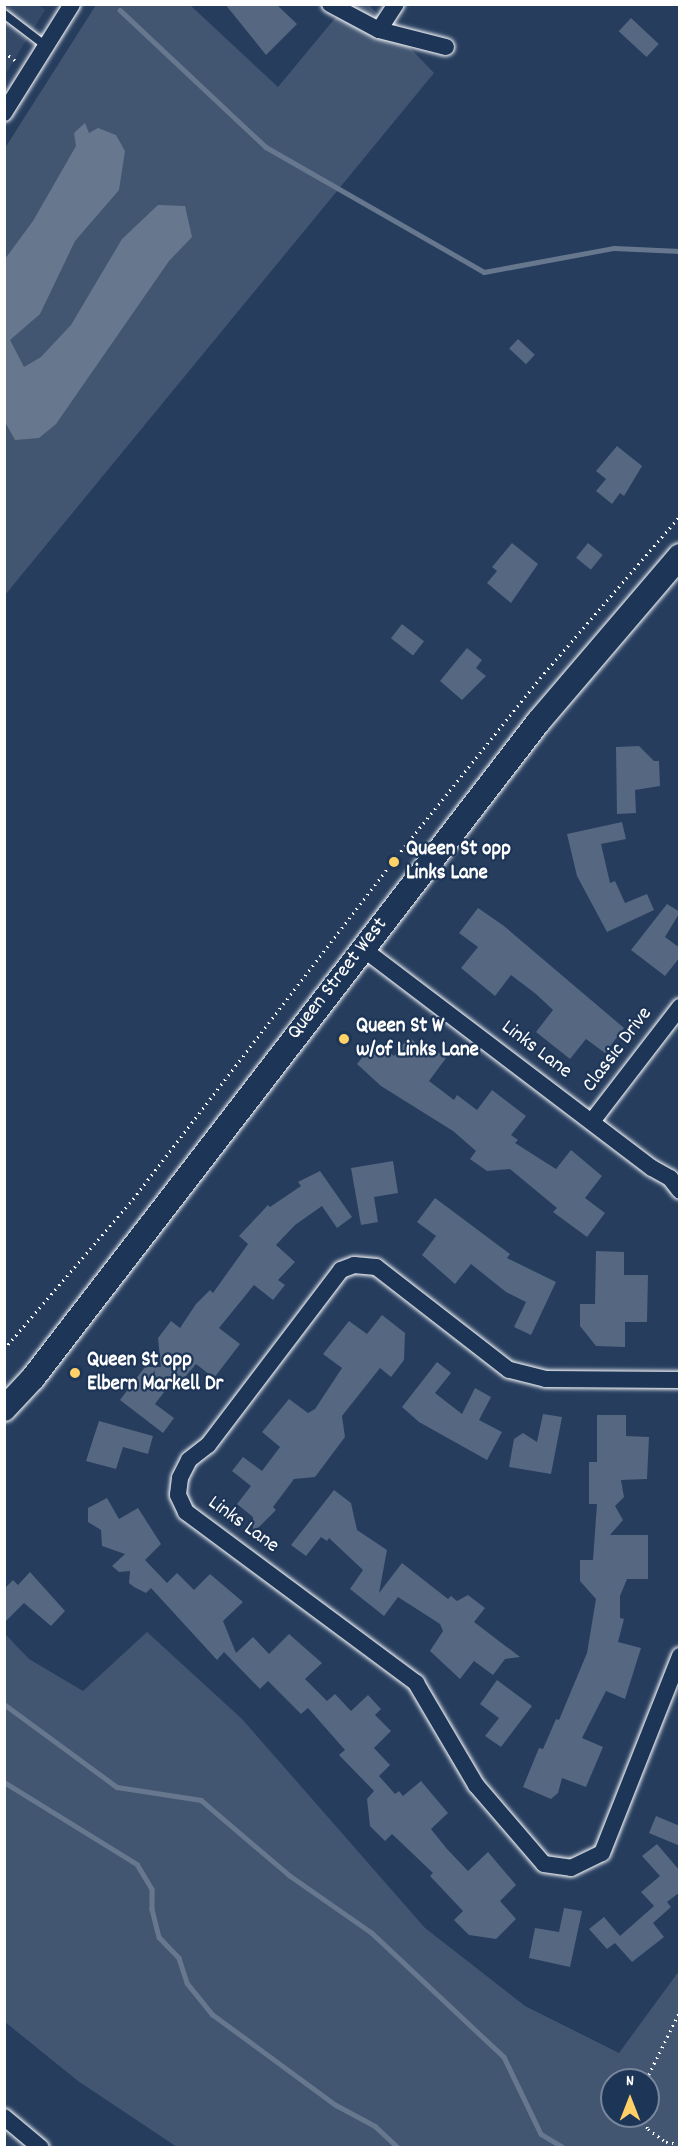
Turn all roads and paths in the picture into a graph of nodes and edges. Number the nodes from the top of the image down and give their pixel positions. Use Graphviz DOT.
graph roads {
  1 [pos="72,4"];
  2 [pos="330,4"];
  3 [pos="396,4"];
  4 [pos="4,14"];
  5 [pos="379,30"];
  6 [pos="46,46"];
  7 [pos="446,47"];
  8 [pos="4,52"];
  9 [pos="16,61"];
  10 [pos="4,113"];
  11 [pos="680,516"];
  12 [pos="680,556"];
  13 [pos="362,948"];
  14 [pos="680,1007"];
  15 [pos="592,1120"];
  16 [pos="680,1191"];
  17 [pos="4,1349"];
  18 [pos="680,1380"];
  19 [pos="4,1408"];
  20 [pos="680,1656"];
  21 [pos="680,2011"];
  22 [pos="652,2068"];
  23 [pos="4,2117"];
  24 [pos="647,2128"];
  25 [pos="680,2144"];
  26 [pos="41,2148"];
  1 -- 6 [label="street"];
  2 -- 5 [label="street"];
  3 -- 5 [label="street"];
  4 -- 6 [label="lane"];
  5 -- 7 [label="street"];
  6 -- 10 [label="street"];
  8 -- 9 [label="path"];
  11 -- 17 [label="path"];
  12 -- 13 [label="main road, Queen Street West"];
  13 -- 15 [label="street, Links Lane"];
  13 -- 19 [label="main road, Queen Street West"];
  14 -- 15 [label="street, Classic Drive"];
  15 -- 16 [label="street, Links Lane"];
  18 -- 20 [label="street, Links Lane"];
  21 -- 22 [label="path"];
  23 -- 26 [label="street"];
  24 -- 25 [label="path"];
}
